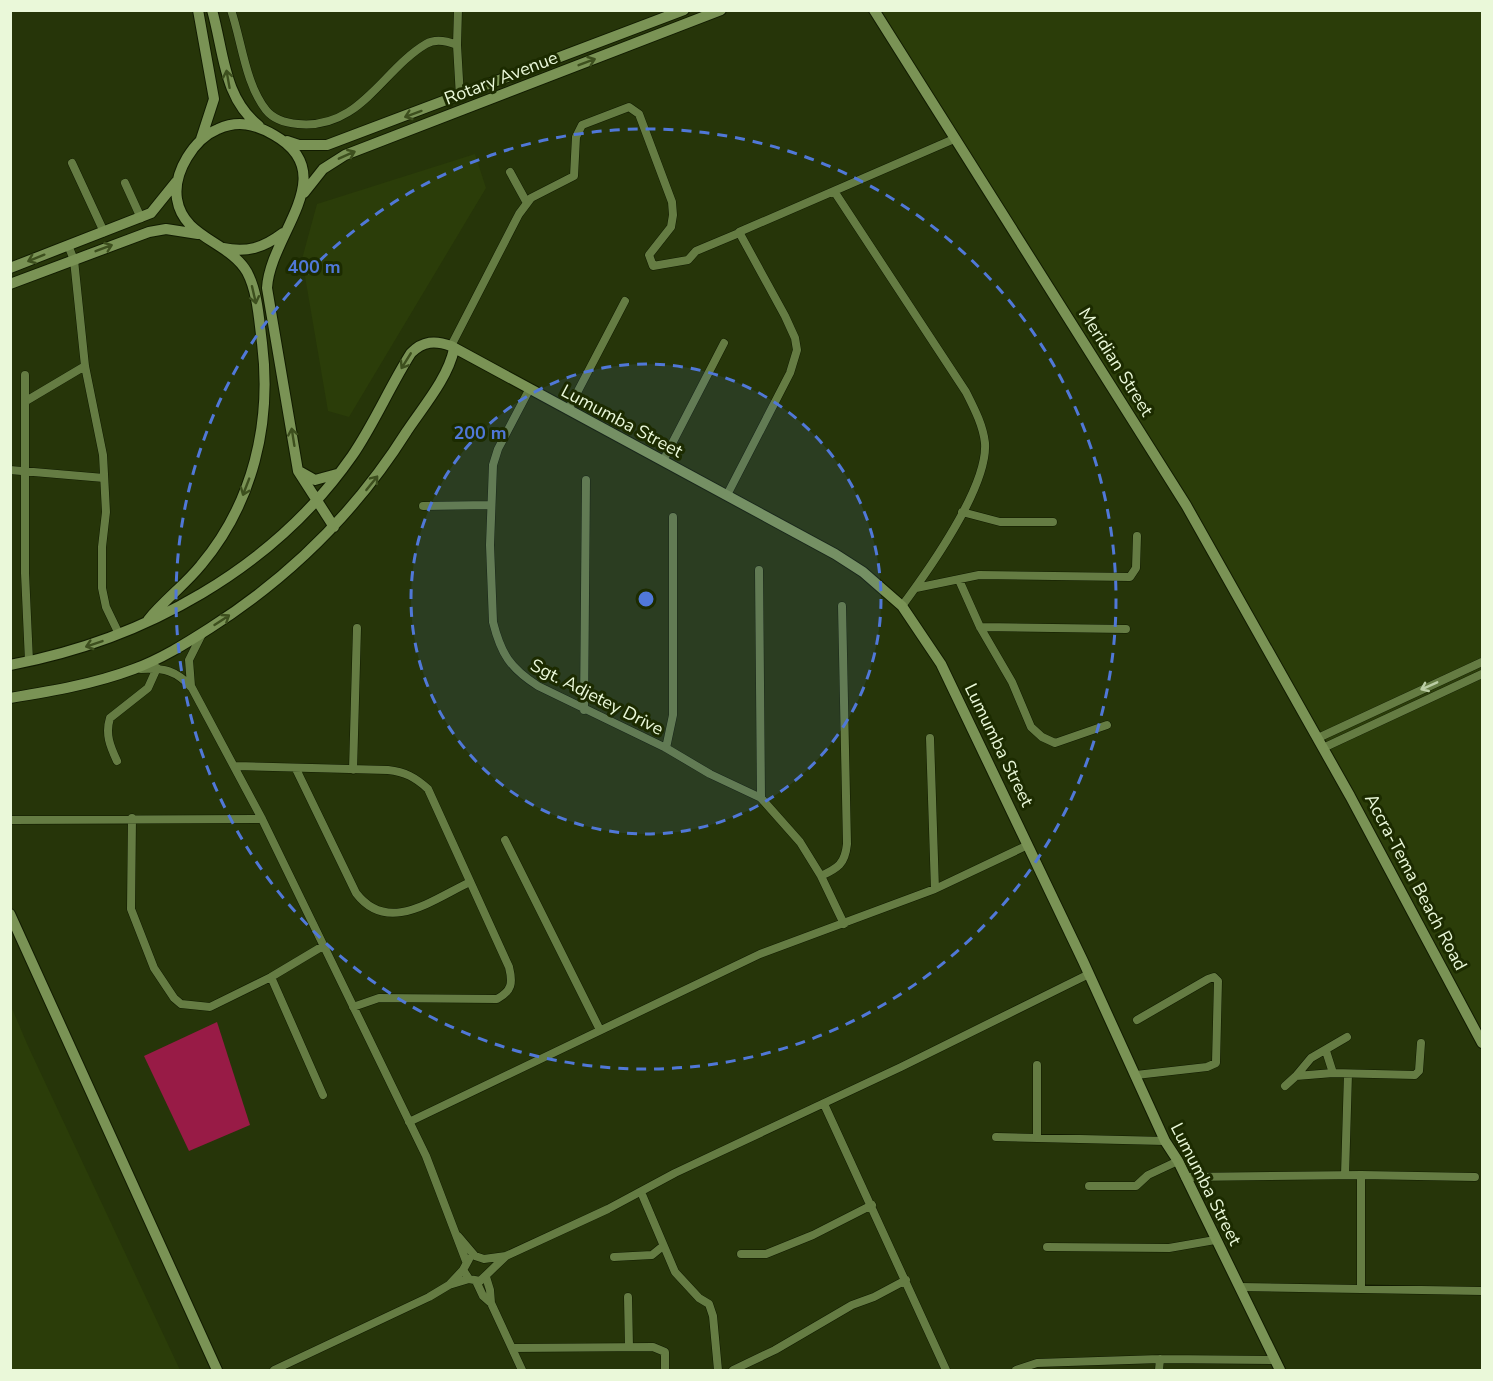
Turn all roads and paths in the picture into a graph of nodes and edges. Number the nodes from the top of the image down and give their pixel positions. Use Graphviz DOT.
graph roads {
  1 [pos="198,10"];
  2 [pos="212,10"];
  3 [pos="231,10"];
  4 [pos="458,10"];
  5 [pos="684,10"];
  6 [pos="721,10"];
  7 [pos="874,10"];
  8 [pos="457,45"];
  9 [pos="541,65"];
  10 [pos="546,78"];
  11 [pos="460,97"];
  12 [pos="259,126"];
  13 [pos="954,139"];
  14 [pos="200,140"];
  15 [pos="282,140"];
  16 [pos="72,163"];
  17 [pos="510,172"];
  18 [pos="177,182"];
  19 [pos="125,183"];
  20 [pos="834,191"];
  21 [pos="304,193"];
  22 [pos="527,203"];
  23 [pos="141,218"];
  24 [pos="104,232"];
  25 [pos="283,233"];
  26 [pos="739,233"];
  27 [pos="199,235"];
  28 [pos="68,245"];
  29 [pos="223,248"];
  30 [pos="74,260"];
  31 [pos="11,268"];
  32 [pos="10,284"];
  33 [pos="625,301"];
  34 [pos="724,343"];
  35 [pos="452,348"];
  36 [pos="85,366"];
  37 [pos="25,375"];
  38 [pos="529,390"];
  39 [pos="26,401"];
  40 [pos="568,410"];
  41 [pos="663,461"];
  42 [pos="10,470"];
  43 [pos="298,471"];
  44 [pos="27,472"];
  45 [pos="338,474"];
  46 [pos="104,478"];
  47 [pos="586,480"];
  48 [pos="727,495"];
  49 [pos="316,500"];
  50 [pos="490,505"];
  51 [pos="423,506"];
  52 [pos="962,512"];
  53 [pos="673,517"];
  54 [pos="1053,522"];
  55 [pos="334,527"];
  56 [pos="1137,536"];
  57 [pos="759,570"];
  58 [pos="959,580"];
  59 [pos="916,588"];
  60 [pos="842,606"];
  61 [pos="902,606"];
  62 [pos="148,621"];
  63 [pos="980,627"];
  64 [pos="357,628"];
  65 [pos="1126,629"];
  66 [pos="202,633"];
  67 [pos="118,634"];
  68 [pos="30,661"];
  69 [pos="1482,662"];
  70 [pos="10,665"];
  71 [pos="157,668"];
  72 [pos="135,669"];
  73 [pos="1482,674"];
  74 [pos="192,688"];
  75 [pos="10,698"];
  76 [pos="584,710"];
  77 [pos="1107,725"];
  78 [pos="930,738"];
  79 [pos="1321,743"];
  80 [pos="666,748"];
  81 [pos="117,761"];
  82 [pos="234,766"];
  83 [pos="296,769"];
  84 [pos="353,770"];
  85 [pos="761,798"];
  86 [pos="132,818"];
  87 [pos="262,819"];
  88 [pos="12,820"];
  89 [pos="506,840"];
  90 [pos="1028,845"];
  91 [pos="821,876"];
  92 [pos="470,882"];
  93 [pos="935,889"];
  94 [pos="10,914"];
  95 [pos="844,924"];
  96 [pos="323,946"];
  97 [pos="1089,974"];
  98 [pos="271,977"];
  99 [pos="353,1007"];
  100 [pos="1137,1020"];
  101 [pos="600,1030"];
  102 [pos="1347,1037"];
  103 [pos="1421,1043"];
  104 [pos="1482,1043"];
  105 [pos="1326,1051"];
  106 [pos="1037,1065"];
  107 [pos="1333,1072"];
  108 [pos="1348,1074"];
  109 [pos="1136,1075"];
  110 [pos="1296,1076"];
  111 [pos="1285,1086"];
  112 [pos="323,1095"];
  113 [pos="824,1104"];
  114 [pos="409,1122"];
  115 [pos="996,1137"];
  116 [pos="1037,1138"];
  117 [pos="1164,1141"];
  118 [pos="1178,1161"];
  119 [pos="1345,1175"];
  120 [pos="1361,1175"];
  121 [pos="1185,1177"];
  122 [pos="1475,1177"];
  123 [pos="1089,1186"];
  124 [pos="641,1192"];
  125 [pos="872,1205"];
  126 [pos="458,1236"];
  127 [pos="1215,1240"];
  128 [pos="663,1246"];
  129 [pos="1047,1247"];
  130 [pos="741,1254"];
  131 [pos="475,1256"];
  132 [pos="506,1256"];
  133 [pos="614,1257"];
  134 [pos="484,1259"];
  135 [pos="466,1261"];
  136 [pos="463,1270"];
  137 [pos="487,1273"];
  138 [pos="472,1280"];
  139 [pos="906,1280"];
  140 [pos="449,1285"];
  141 [pos="1240,1287"];
  142 [pos="1361,1287"];
  143 [pos="1482,1291"];
  144 [pos="628,1297"];
  145 [pos="491,1303"];
  146 [pos="629,1347"];
  147 [pos="512,1348"];
  148 [pos="1160,1359"];
  149 [pos="211,1365"];
  150 [pos="1278,1365"];
  151 [pos="1038,1367"];
  152 [pos="217,1371"];
  153 [pos="274,1371"];
  154 [pos="522,1371"];
  155 [pos="665,1371"];
  156 [pos="718,1371"];
  157 [pos="734,1371"];
  158 [pos="946,1371"];
  159 [pos="1016,1371"];
  160 [pos="1159,1371"];
  1 -- 14 [label="main road"];
  12 -- 2 [label="main road, one-way"];
  3 -- 8 [label="street"];
  4 -- 8 [label="street"];
  5 -- 9 [label="main road, Rotary Avenue"];
  10 -- 6 [label="main road, Rotary Avenue, one-way"];
  7 -- 13 [label="main road, Meridian Street"];
  8 -- 11 [label="street"];
  9 -- 10 [label="main road"];
  9 -- 11 [label="main road, Rotary Avenue"];
  21 -- 10 [label="main road, Rotary Avenue, one-way"];
  11 -- 15 [label="main road, Rotary Avenue, one-way"];
  12 -- 14 [label="main road"];
  12 -- 15 [label="main road"];
  13 -- 20 [label="street"];
  13 -- 79 [label="main road, Meridian Street"];
  14 -- 18 [label="main road"];
  15 -- 21 [label="main road"];
  16 -- 24 [label="street"];
  17 -- 22 [label="street"];
  18 -- 23 [label="main road"];
  18 -- 27 [label="main road"];
  19 -- 23 [label="street"];
  20 -- 26 [label="street"];
  20 -- 52 [label="street"];
  21 -- 25 [label="main road"];
  22 -- 26 [label="street"];
  22 -- 35 [label="street"];
  23 -- 24 [label="main road"];
  24 -- 28 [label="main road"];
  25 -- 29 [label="main road"];
  43 -- 25 [label="main road, one-way"];
  26 -- 48 [label="street"];
  27 -- 29 [label="main road"];
  30 -- 27 [label="main road, one-way"];
  28 -- 30 [label="street"];
  28 -- 31 [label="main road, one-way"];
  29 -- 62 [label="main road, one-way"];
  30 -- 32 [label="main road"];
  30 -- 36 [label="street"];
  33 -- 40 [label="street"];
  34 -- 41 [label="street"];
  35 -- 38 [label="main road, Lumumba Street"];
  35 -- 45 [label="main road, one-way"];
  55 -- 35 [label="main road, one-way"];
  36 -- 39 [label="street"];
  36 -- 46 [label="street"];
  37 -- 39 [label="street"];
  38 -- 40 [label="main road, Lumumba Street"];
  38 -- 50 [label="street, Sgt. Adjetey Drive"];
  39 -- 44 [label="street"];
  40 -- 41 [label="main road, Lumumba Street"];
  41 -- 48 [label="main road, Lumumba Street"];
  42 -- 44 [label="street"];
  43 -- 45 [label="main road"];
  43 -- 49 [label="main road"];
  44 -- 46 [label="street"];
  44 -- 68 [label="street"];
  45 -- 49 [label="main road"];
  46 -- 67 [label="street"];
  47 -- 76 [label="street"];
  48 -- 61 [label="main road, Lumumba Street"];
  49 -- 55 [label="main road"];
  49 -- 62 [label="main road"];
  50 -- 51 [label="street"];
  50 -- 76 [label="street, Sgt. Adjetey Drive"];
  52 -- 54 [label="street"];
  52 -- 59 [label="street"];
  53 -- 80 [label="street"];
  66 -- 55 [label="main road, one-way"];
  56 -- 58 [label="street"];
  57 -- 85 [label="street"];
  58 -- 59 [label="street"];
  58 -- 63 [label="street"];
  59 -- 61 [label="street"];
  60 -- 91 [label="street"];
  61 -- 90 [label="main road, Lumumba Street"];
  62 -- 67 [label="main road"];
  63 -- 65 [label="street"];
  63 -- 77 [label="street"];
  64 -- 84 [label="street"];
  66 -- 72 [label="main road"];
  66 -- 74 [label="street"];
  67 -- 68 [label="main road, one-way"];
  68 -- 70 [label="main road"];
  69 -- 79 [label="street, one-way"];
  71 -- 72 [label="street"];
  71 -- 74 [label="street"];
  71 -- 81 [label="street"];
  72 -- 75 [label="main road"];
  73 -- 79 [label="street"];
  74 -- 82 [label="street"];
  76 -- 80 [label="street, Sgt. Adjetey Drive"];
  78 -- 93 [label="street"];
  79 -- 104 [label="main road, Accra-Tema Beach Road"];
  80 -- 85 [label="street, Sgt. Adjetey Drive"];
  82 -- 83 [label="street"];
  82 -- 87 [label="street"];
  83 -- 84 [label="street"];
  83 -- 92 [label="street"];
  84 -- 92 [label="street"];
  85 -- 91 [label="street, Sgt. Adjetey Drive"];
  86 -- 87 [label="street"];
  86 -- 88 [label="street"];
  86 -- 98 [label="street"];
  87 -- 96 [label="street"];
  89 -- 101 [label="street"];
  90 -- 93 [label="street"];
  90 -- 97 [label="main road, Lumumba Street"];
  91 -- 95 [label="street, Sgt. Adjetey Drive"];
  92 -- 99 [label="street"];
  93 -- 95 [label="street"];
  94 -- 149 [label="main road"];
  95 -- 101 [label="street"];
  96 -- 98 [label="street"];
  96 -- 99 [label="street"];
  97 -- 109 [label="main road, Lumumba Street"];
  97 -- 113 [label="street"];
  98 -- 112 [label="street"];
  99 -- 114 [label="street"];
  100 -- 109 [label="street"];
  101 -- 114 [label="street"];
  102 -- 105 [label="street"];
  103 -- 108 [label="street"];
  105 -- 107 [label="street"];
  105 -- 110 [label="street"];
  106 -- 116 [label="street"];
  107 -- 108 [label="street"];
  107 -- 110 [label="street"];
  108 -- 119 [label="street"];
  109 -- 117 [label="main road, Lumumba Street"];
  110 -- 111 [label="street"];
  113 -- 124 [label="street"];
  113 -- 125 [label="street"];
  114 -- 126 [label="street"];
  115 -- 116 [label="street"];
  116 -- 117 [label="street"];
  117 -- 118 [label="main road, Lumumba Street"];
  118 -- 121 [label="main road, Lumumba Street"];
  118 -- 123 [label="street"];
  119 -- 120 [label="street"];
  119 -- 121 [label="street"];
  120 -- 122 [label="street"];
  120 -- 142 [label="street"];
  121 -- 127 [label="main road, Lumumba Street"];
  124 -- 128 [label="street"];
  124 -- 132 [label="street"];
  125 -- 130 [label="street"];
  125 -- 139 [label="street"];
  126 -- 131 [label="street"];
  126 -- 135 [label="street"];
  127 -- 129 [label="street"];
  127 -- 141 [label="main road, Lumumba Street"];
  128 -- 133 [label="street"];
  128 -- 156 [label="street"];
  131 -- 134 [label="street"];
  131 -- 135 [label="street"];
  132 -- 134 [label="street"];
  132 -- 137 [label="street"];
  134 -- 137 [label="street"];
  135 -- 136 [label="street"];
  136 -- 138 [label="street"];
  136 -- 140 [label="street"];
  137 -- 138 [label="street"];
  137 -- 145 [label="street"];
  138 -- 140 [label="street"];
  138 -- 145 [label="street"];
  139 -- 157 [label="street"];
  139 -- 158 [label="street"];
  140 -- 153 [label="street"];
  141 -- 142 [label="street"];
  141 -- 150 [label="main road, Lumumba Street"];
  142 -- 143 [label="street"];
  144 -- 146 [label="street"];
  145 -- 147 [label="street"];
  146 -- 147 [label="street"];
  146 -- 155 [label="street"];
  147 -- 154 [label="street"];
  148 -- 150 [label="street"];
  148 -- 151 [label="street"];
  148 -- 160 [label="street"];
  149 -- 152 [label="main road"];
  151 -- 159 [label="street"];
}
